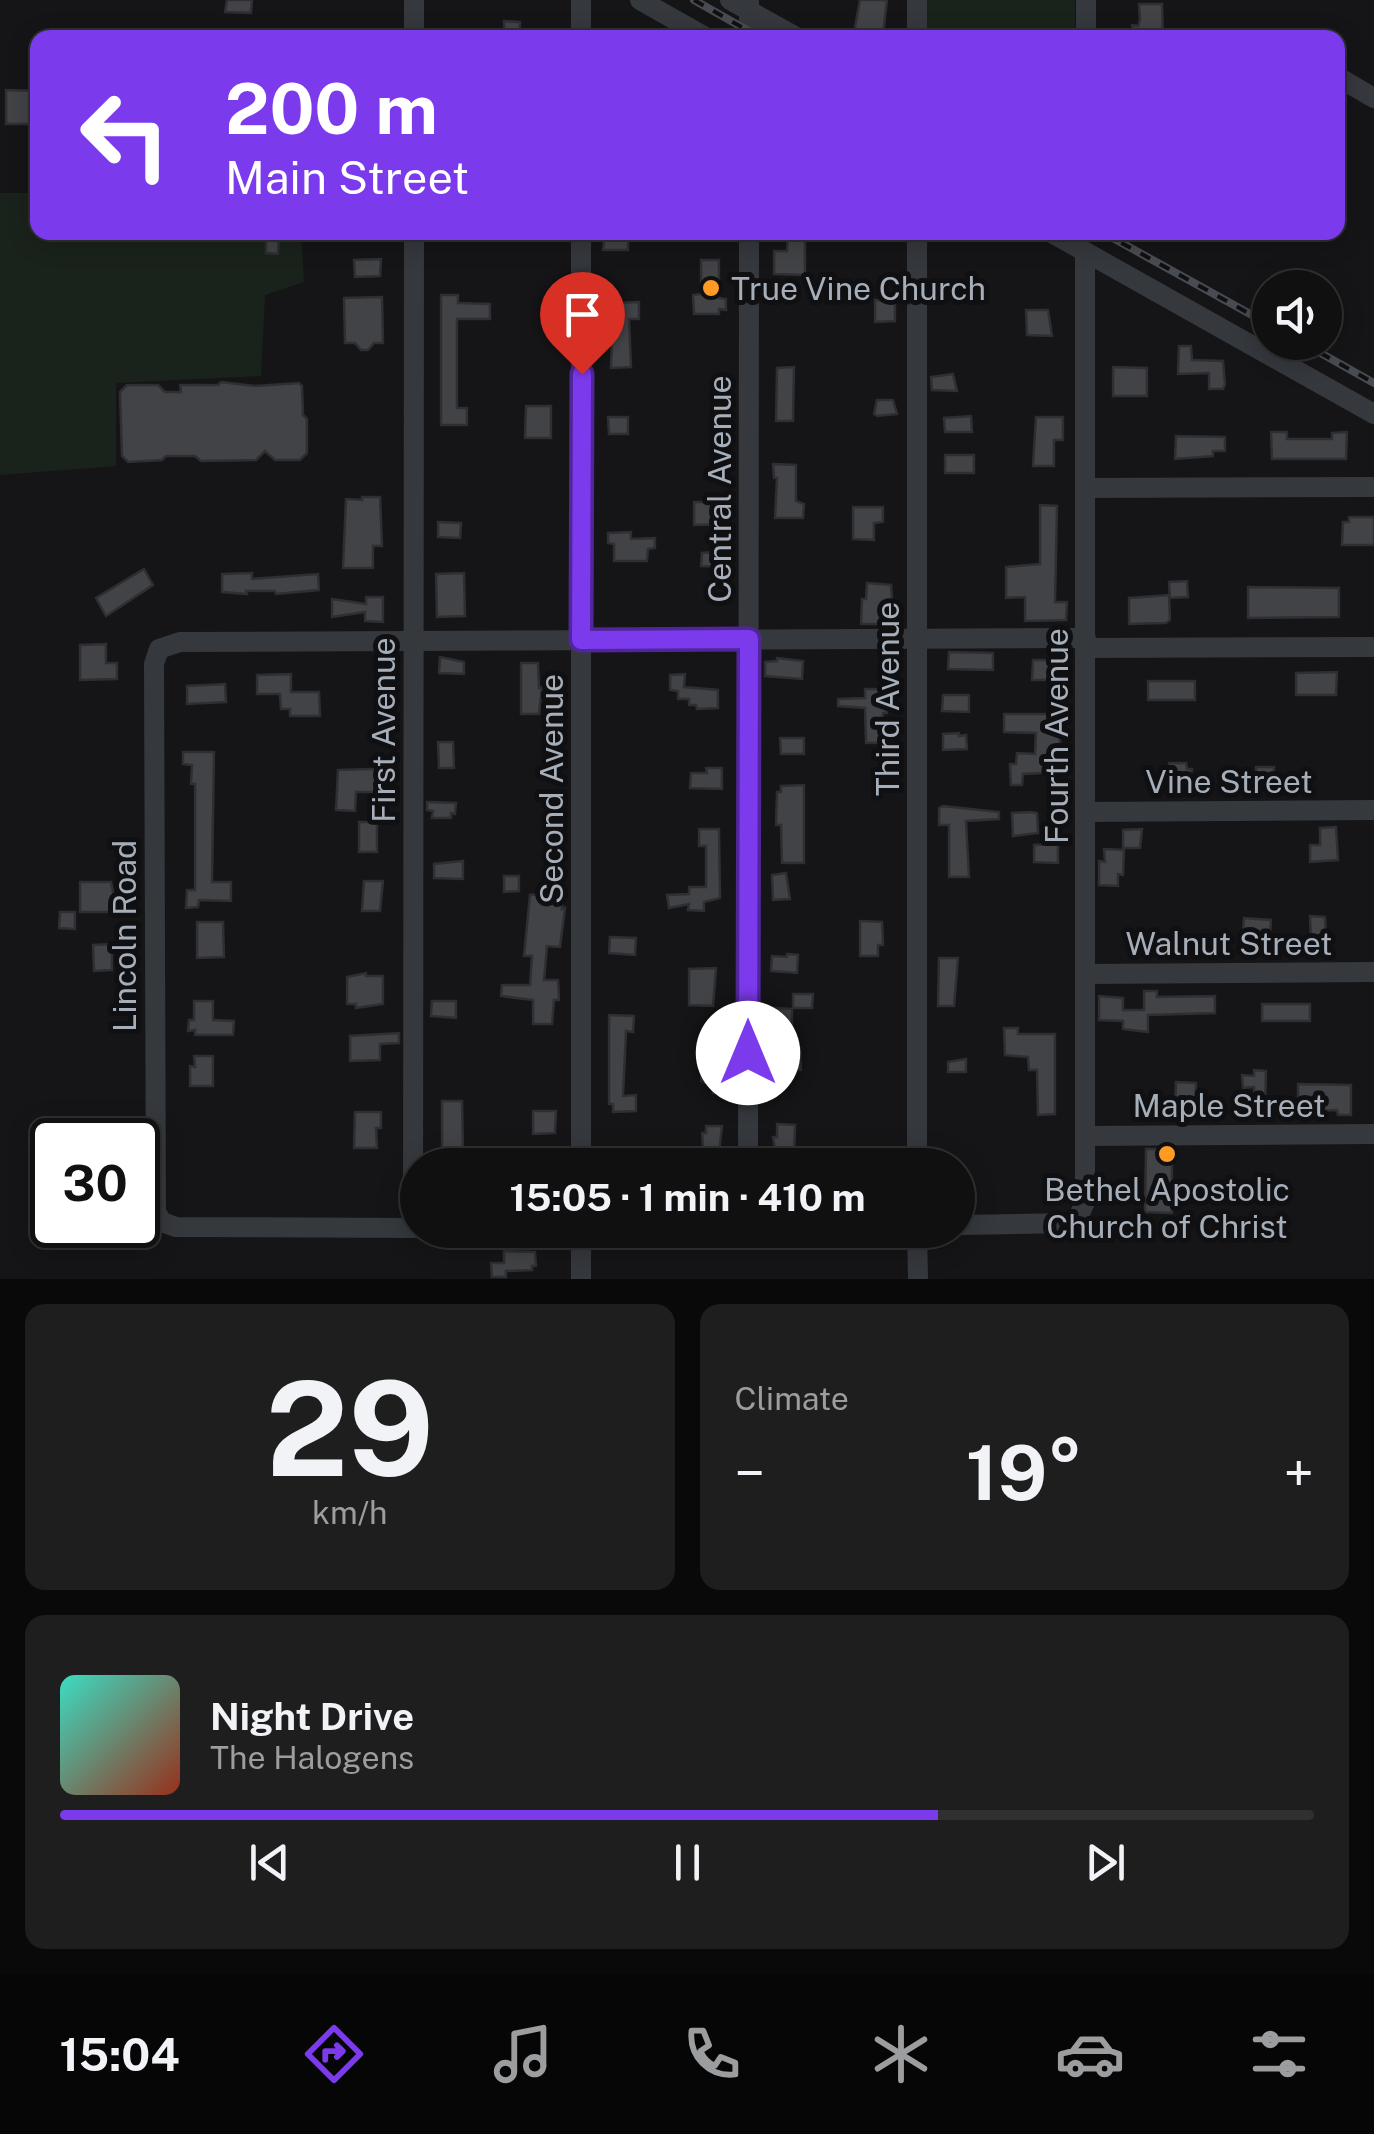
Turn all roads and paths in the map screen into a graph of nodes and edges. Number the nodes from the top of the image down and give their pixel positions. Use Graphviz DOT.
graph roads {
  1 [pos="414,0"];
  2 [pos="581,0"];
  3 [pos="640,0"];
  4 [pos="917,0"];
  5 [pos="1086,0"];
  6 [pos="743,3"];
  7 [pos="414,30"];
  8 [pos="582,30"];
  9 [pos="693,30"];
  10 [pos="748,30"];
  11 [pos="785,30"];
  12 [pos="916,30"];
  13 [pos="1086,30"];
  14 [pos="1345,81"];
  15 [pos="1374,98"];
  16 [pos="414,240"];
  17 [pos="581,240"];
  18 [pos="749,240"];
  19 [pos="917,240"];
  20 [pos="1064,240"];
  21 [pos="1084,252"];
  22 [pos="1374,414"];
  23 [pos="1374,487"];
  24 [pos="1086,488"];
  25 [pos="917,638"];
  26 [pos="749,639"];
  27 [pos="413,640"];
  28 [pos="581,640"];
  29 [pos="1086,643"];
  30 [pos="1374,647"];
  31 [pos="1374,810"];
  32 [pos="1085,812"];
  33 [pos="1374,972"];
  34 [pos="1085,974"];
  35 [pos="1374,1134"];
  36 [pos="1085,1136"];
  37 [pos="415,1148"];
  38 [pos="581,1148"];
  39 [pos="748,1148"];
  40 [pos="917,1148"];
  41 [pos="975,1225"];
  42 [pos="400,1228"];
  43 [pos="581,1248"];
  44 [pos="917,1248"];
  45 [pos="582,1279"];
  46 [pos="918,1279"];
  1 -- 7 [label="street"];
  2 -- 8 [label="street"];
  3 -- 9 [label="street"];
  4 -- 12 [label="street"];
  5 -- 13 [label="street"];
  6 -- 10 [label="street"];
  6 -- 11 [label="street"];
  14 -- 15 [label="street"];
  16 -- 27 [label="street, First Avenue"];
  17 -- 28 [label="street, Second Avenue"];
  18 -- 26 [label="street, Central Avenue"];
  19 -- 25 [label="street, Third Avenue"];
  20 -- 21 [label="street"];
  21 -- 22 [label="street"];
  21 -- 24 [label="street, Fourth Avenue"];
  23 -- 24 [label="street"];
  24 -- 29 [label="street, Fourth Avenue"];
  25 -- 26 [label="street"];
  25 -- 29 [label="street"];
  25 -- 40 [label="street, Third Avenue"];
  26 -- 28 [label="street"];
  26 -- 39 [label="street, Central Avenue"];
  27 -- 28 [label="street"];
  27 -- 37 [label="street, First Avenue"];
  27 -- 42 [label="street, Lincoln Road"];
  28 -- 38 [label="street, Second Avenue"];
  29 -- 30 [label="street"];
  29 -- 32 [label="street, Fourth Avenue"];
  31 -- 32 [label="street, Vine Street"];
  32 -- 34 [label="street, Fourth Avenue"];
  33 -- 34 [label="street, Walnut Street"];
  34 -- 36 [label="street, Fourth Avenue"];
  35 -- 36 [label="street, Maple Street"];
  36 -- 41 [label="street, Fourth Avenue"];
  43 -- 45 [label="street"];
  44 -- 46 [label="street"];
}
